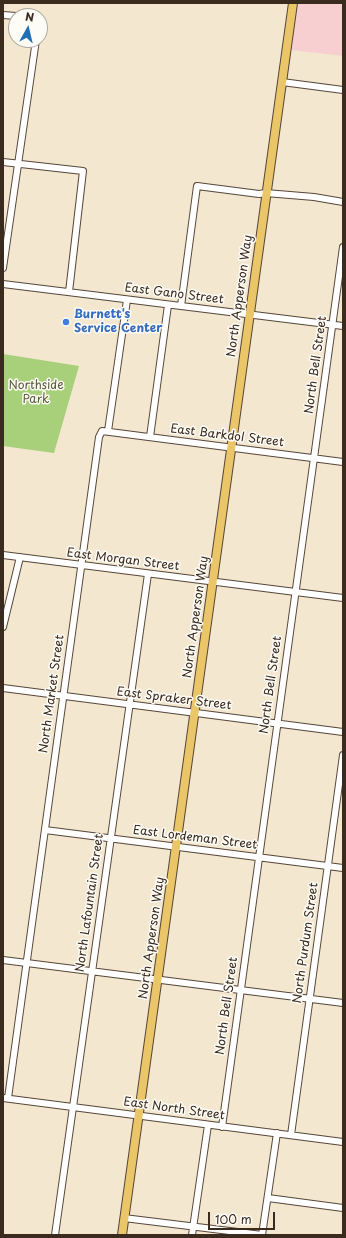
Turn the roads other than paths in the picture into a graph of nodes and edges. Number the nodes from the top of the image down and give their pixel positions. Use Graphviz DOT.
graph roads {
  1 [pos="293,3"];
  2 [pos="35,48"];
  3 [pos="282,82"];
  4 [pos="343,90"];
  5 [pos="3,162"];
  6 [pos="18,164"];
  7 [pos="266,192"];
  8 [pos="343,202"];
  9 [pos="343,247"];
  10 [pos="3,268"];
  11 [pos="3,284"];
  12 [pos="70,292"];
  13 [pos="127,300"];
  14 [pos="168,305"];
  15 [pos="181,306"];
  16 [pos="250,315"];
  17 [pos="332,324"];
  18 [pos="343,326"];
  19 [pos="108,431"];
  20 [pos="150,437"];
  21 [pos="232,448"];
  22 [pos="314,458"];
  23 [pos="343,462"];
  24 [pos="3,555"];
  25 [pos="20,557"];
  26 [pos="81,566"];
  27 [pos="148,574"];
  28 [pos="214,583"];
  29 [pos="295,593"];
  30 [pos="343,598"];
  31 [pos="3,627"];
  32 [pos="3,688"];
  33 [pos="63,697"];
  34 [pos="129,705"];
  35 [pos="195,713"];
  36 [pos="277,723"];
  37 [pos="343,732"];
  38 [pos="343,755"];
  39 [pos="45,830"];
  40 [pos="110,839"];
  41 [pos="177,847"];
  42 [pos="259,857"];
  43 [pos="328,866"];
  44 [pos="343,868"];
  45 [pos="3,960"];
  46 [pos="27,963"];
  47 [pos="92,972"];
  48 [pos="158,981"];
  49 [pos="241,991"];
  50 [pos="310,999"];
  51 [pos="343,1004"];
  52 [pos="6,1098"];
  53 [pos="74,1107"];
  54 [pos="139,1116"];
  55 [pos="208,1125"];
  56 [pos="222,1127"];
  57 [pos="277,1133"];
  58 [pos="291,1135"];
  59 [pos="343,1142"];
  60 [pos="268,1198"];
  61 [pos="343,1208"];
  62 [pos="124,1218"];
  63 [pos="193,1227"];
  64 [pos="55,1235"];
  65 [pos="122,1235"];
  66 [pos="192,1235"];
  67 [pos="262,1235"];
  1 -- 3 [label="main road, North Apperson Way"];
  2 -- 6 [label="street"];
  3 -- 4 [label="street"];
  3 -- 7 [label="main road, North Apperson Way"];
  5 -- 6 [label="street"];
  6 -- 10 [label="street"];
  6 -- 12 [label="street"];
  7 -- 8 [label="street"];
  7 -- 15 [label="street"];
  7 -- 16 [label="main road, North Apperson Way"];
  9 -- 17 [label="street, North Bell Street"];
  11 -- 12 [label="street, East Gano Street"];
  12 -- 13 [label="street, East Gano Street"];
  13 -- 14 [label="street, East Gano Street"];
  13 -- 19 [label="street, North Market Street"];
  14 -- 15 [label="street, East Gano Street"];
  14 -- 20 [label="street"];
  15 -- 16 [label="street, East Gano Street"];
  16 -- 17 [label="street, East Gano Street"];
  16 -- 21 [label="main road, North Apperson Way"];
  17 -- 18 [label="street, East Gano Street"];
  17 -- 22 [label="street, North Bell Street"];
  19 -- 20 [label="street, East Barkdol Street"];
  19 -- 26 [label="street, North Market Street"];
  20 -- 21 [label="street, East Barkdol Street"];
  21 -- 22 [label="street, East Barkdol Street"];
  21 -- 28 [label="main road, North Apperson Way"];
  22 -- 23 [label="street, East Barkdol Street"];
  22 -- 29 [label="street, North Bell Street"];
  24 -- 25 [label="street, East Morgan Street"];
  25 -- 26 [label="street, East Morgan Street"];
  25 -- 31 [label="street"];
  26 -- 27 [label="street, East Morgan Street"];
  26 -- 33 [label="street, North Market Street"];
  27 -- 28 [label="street, East Morgan Street"];
  27 -- 34 [label="street, North Lafountain Street"];
  28 -- 29 [label="street, East Morgan Street"];
  28 -- 35 [label="main road, North Apperson Way"];
  29 -- 30 [label="street, East Morgan Street"];
  29 -- 36 [label="street, North Bell Street"];
  32 -- 33 [label="street, East Spraker Street"];
  33 -- 34 [label="street, East Spraker Street"];
  33 -- 39 [label="street, North Market Street"];
  34 -- 35 [label="street, East Spraker Street"];
  34 -- 40 [label="street, North Lafountain Street"];
  35 -- 36 [label="street, East Spraker Street"];
  35 -- 41 [label="main road, North Apperson Way"];
  36 -- 37 [label="street, East Spraker Street"];
  36 -- 42 [label="street, North Bell Street"];
  38 -- 43 [label="street, North Purdum Street"];
  39 -- 40 [label="street, East Lordeman Street"];
  39 -- 46 [label="street, North Market Street"];
  40 -- 41 [label="street, East Lordeman Street"];
  40 -- 47 [label="street, North Lafountain Street"];
  41 -- 42 [label="street, East Lordeman Street"];
  41 -- 48 [label="main road, North Apperson Way"];
  42 -- 43 [label="street, East Lordeman Street"];
  42 -- 49 [label="street, North Bell Street"];
  43 -- 44 [label="street, East Lordeman Street"];
  43 -- 50 [label="street, North Purdum Street"];
  45 -- 46 [label="street"];
  46 -- 47 [label="street"];
  46 -- 52 [label="street, North Market Street"];
  47 -- 48 [label="street"];
  47 -- 53 [label="street, North Lafountain Street"];
  48 -- 49 [label="street"];
  48 -- 54 [label="main road, North Apperson Way"];
  49 -- 50 [label="street"];
  49 -- 56 [label="street, North Bell Street"];
  50 -- 51 [label="street"];
  50 -- 58 [label="street, North Purdum Street"];
  52 -- 53 [label="street, East North Street"];
  53 -- 54 [label="street, East North Street"];
  53 -- 64 [label="street, North Lafountain Street"];
  54 -- 55 [label="street, East North Street"];
  54 -- 62 [label="main road, North Apperson Way"];
  55 -- 56 [label="street, East North Street"];
  55 -- 63 [label="street"];
  56 -- 57 [label="street, East North Street"];
  57 -- 58 [label="street, East North Street"];
  57 -- 60 [label="street"];
  58 -- 59 [label="street, East North Street"];
  60 -- 61 [label="street"];
  60 -- 67 [label="street"];
  62 -- 63 [label="street"];
  62 -- 65 [label="main road, North Apperson Way"];
  63 -- 66 [label="street"];
  63 -- 67 [label="street"];
}
